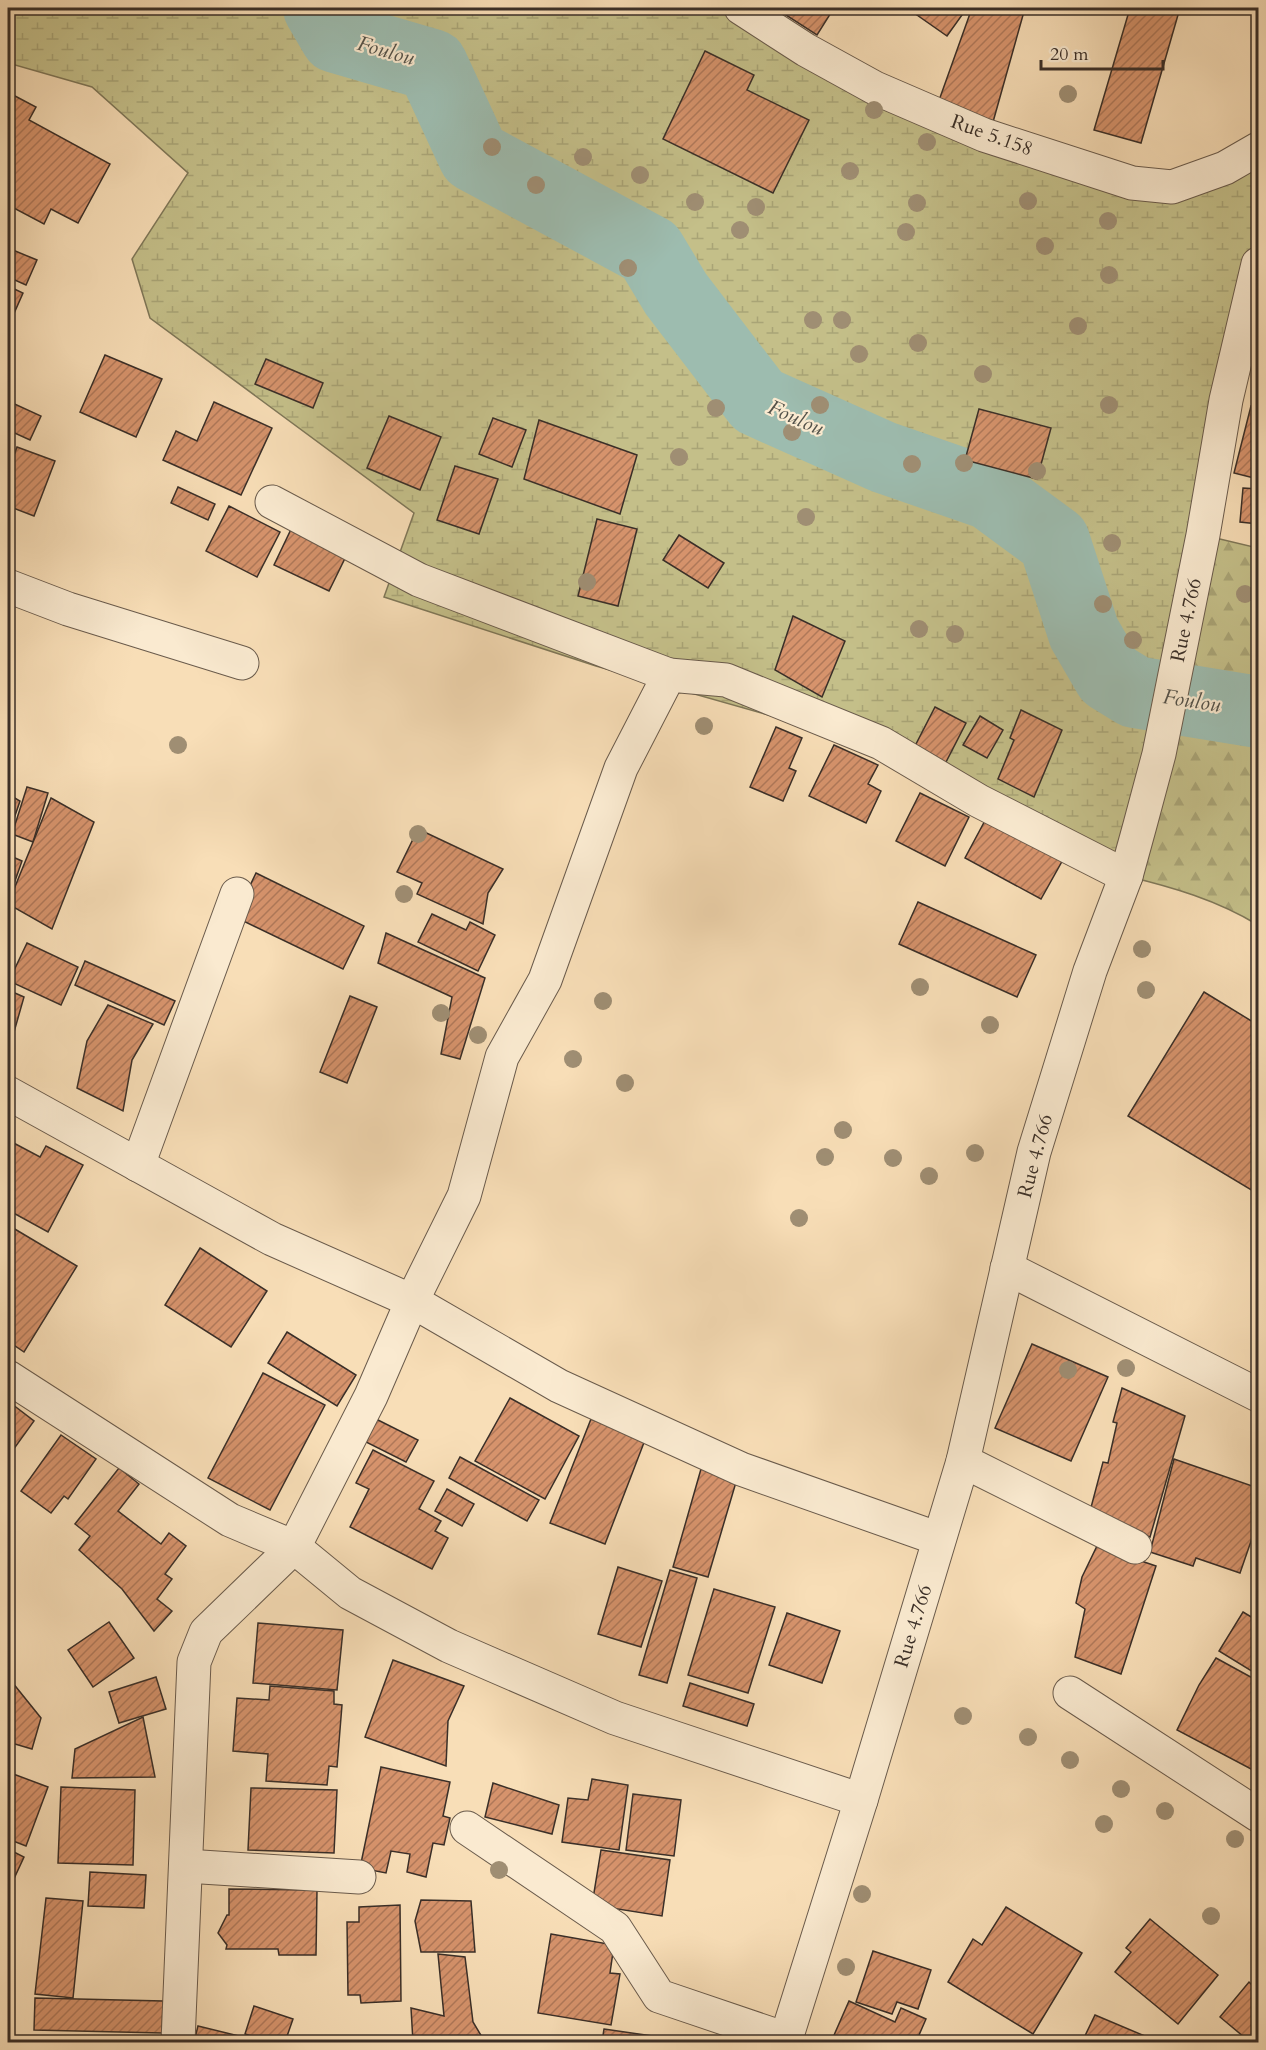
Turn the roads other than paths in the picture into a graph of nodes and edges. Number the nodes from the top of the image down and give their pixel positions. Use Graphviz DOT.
graph roads {
  1 [pos="741,8"];
  2 [pos="1258,149"];
  3 [pos="1258,264"];
  4 [pos="272,501"];
  5 [pos="8,586"];
  6 [pos="242,663"];
  7 [pos="669,675"];
  8 [pos="1126,876"];
  9 [pos="237,894"];
  10 [pos="8,1093"];
  11 [pos="138,1165"];
  12 [pos="1007,1268"];
  13 [pos="412,1301"];
  14 [pos="8,1377"];
  15 [pos="1258,1395"];
  16 [pos="963,1461"];
  17 [pos="939,1539"];
  18 [pos="1135,1547"];
  19 [pos="294,1548"];
  20 [pos="1070,1692"];
  21 [pos="861,1800"];
  22 [pos="1258,1815"];
  23 [pos="467,1827"];
  24 [pos="186,1866"];
  25 [pos="359,1877"];
  26 [pos="786,2041"];
  27 [pos="178,2043"];
  1 -- 2 [label="street, Rue 5.158"];
  3 -- 8 [label="street, Rue 4.766"];
  4 -- 7 [label="street"];
  5 -- 6 [label="street"];
  7 -- 8 [label="street"];
  7 -- 13 [label="street"];
  8 -- 12 [label="street, Rue 4.766"];
  9 -- 11 [label="street"];
  10 -- 11 [label="street"];
  11 -- 13 [label="street"];
  12 -- 15 [label="street"];
  12 -- 16 [label="street, Rue 4.766"];
  13 -- 17 [label="street"];
  13 -- 19 [label="street"];
  14 -- 19 [label="street"];
  16 -- 17 [label="street, Rue 4.766"];
  16 -- 18 [label="street"];
  17 -- 21 [label="street, Rue 4.766"];
  19 -- 21 [label="street"];
  19 -- 24 [label="street"];
  20 -- 22 [label="street"];
  21 -- 26 [label="street, Rue 4.766"];
  23 -- 26 [label="street"];
  24 -- 25 [label="street"];
  24 -- 27 [label="street"];
}
